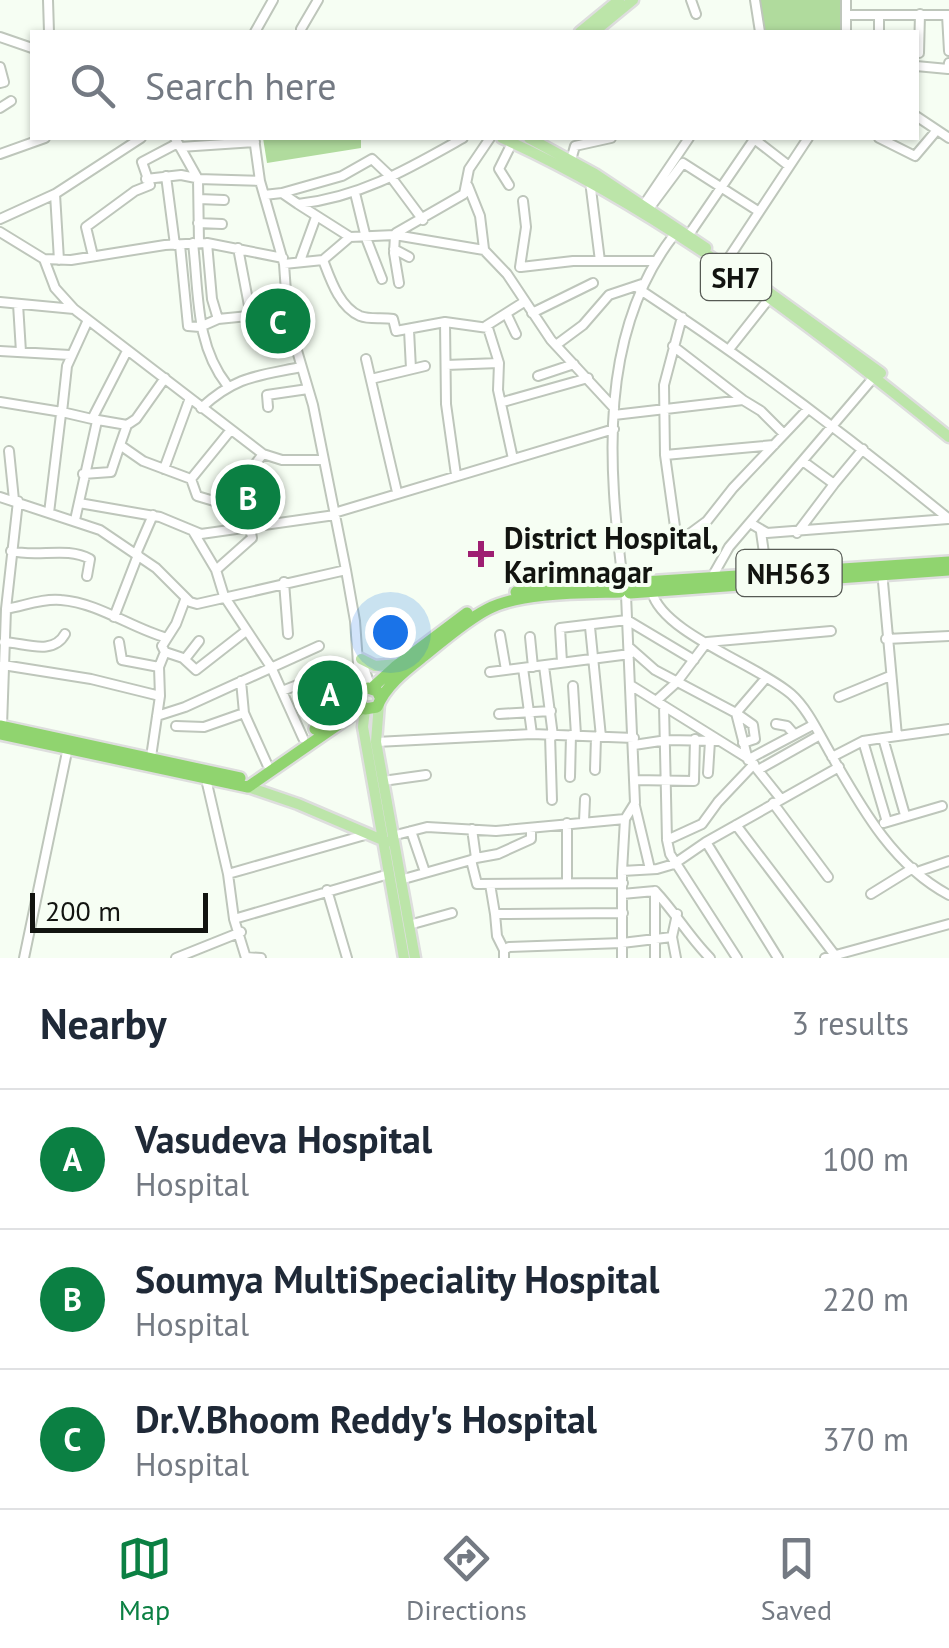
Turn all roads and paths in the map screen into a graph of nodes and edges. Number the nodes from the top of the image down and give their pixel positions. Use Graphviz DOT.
graph roads {
  1 [pos="48,0"];
  2 [pos="273,0"];
  3 [pos="318,0"];
  4 [pos="619,0"];
  5 [pos="634,0"];
  6 [pos="692,0"];
  7 [pos="755,0"];
  8 [pos="846,0"];
  9 [pos="696,14"];
  10 [pos="920,14"];
  11 [pos="846,15"];
  12 [pos="880,15"];
  13 [pos="948,15"];
  14 [pos="301,29"];
  15 [pos="50,30"];
  16 [pos="256,30"];
  17 [pos="582,30"];
  18 [pos="596,30"];
  19 [pos="760,30"];
  20 [pos="846,30"];
  21 [pos="879,30"];
  22 [pos="0,37"];
  23 [pos="30,47"];
  24 [pos="949,50"];
  25 [pos="919,53"];
  26 [pos="949,63"];
  27 [pos="0,66"];
  28 [pos="919,66"];
  29 [pos="0,83"];
  30 [pos="11,101"];
  31 [pos="0,108"];
  32 [pos="919,118"];
  33 [pos="937,130"];
  34 [pos="949,138"];
  35 [pos="40,140"];
  36 [pos="138,140"];
  37 [pos="255,140"];
  38 [pos="459,140"];
  39 [pos="489,140"];
  40 [pos="510,140"];
  41 [pos="533,140"];
  42 [pos="687,140"];
  43 [pos="753,140"];
  44 [pos="756,140"];
  45 [pos="807,140"];
  46 [pos="883,140"];
  47 [pos="178,142"];
  48 [pos="577,142"];
  49 [pos="0,154"];
  50 [pos="571,160"];
  51 [pos="789,166"];
  52 [pos="166,176"];
  53 [pos="392,177"];
  54 [pos="146,179"];
  55 [pos="197,179"];
  56 [pos="590,180"];
  57 [pos="260,181"];
  58 [pos="467,182"];
  59 [pos="510,184"];
  60 [pos="720,188"];
  61 [pos="55,194"];
  62 [pos="282,194"];
  63 [pos="356,194"];
  64 [pos="264,195"];
  65 [pos="199,199"];
  66 [pos="224,200"];
  67 [pos="523,202"];
  68 [pos="298,204"];
  69 [pos="646,208"];
  70 [pos="758,211"];
  71 [pos="316,217"];
  72 [pos="0,219"];
  73 [pos="423,220"];
  74 [pos="198,223"];
  75 [pos="222,224"];
  76 [pos="0,232"];
  77 [pos="394,235"];
  78 [pos="674,235"];
  79 [pos="688,236"];
  80 [pos="350,237"];
  81 [pos="366,238"];
  82 [pos="200,243"];
  83 [pos="177,245"];
  84 [pos="238,248"];
  85 [pos="394,249"];
  86 [pos="484,250"];
  87 [pos="93,256"];
  88 [pos="409,257"];
  89 [pos="44,258"];
  90 [pos="59,260"];
  91 [pos="323,260"];
  92 [pos="600,260"];
  93 [pos="283,261"];
  94 [pos="300,261"];
  95 [pos="654,261"];
  96 [pos="726,262"];
  97 [pos="520,267"];
  98 [pos="508,274"];
  99 [pos="382,279"];
  100 [pos="399,282"];
  101 [pos="593,283"];
  102 [pos="640,286"];
  103 [pos="768,300"];
  104 [pos="0,302"];
  105 [pos="524,302"];
  106 [pos="18,304"];
  107 [pos="74,309"];
  108 [pos="289,312"];
  109 [pos="532,314"];
  110 [pos="507,315"];
  111 [pos="251,316"];
  112 [pos="682,317"];
  113 [pos="88,320"];
  114 [pos="218,320"];
  115 [pos="445,322"];
  116 [pos="486,327"];
  117 [pos="200,328"];
  118 [pos="409,330"];
  119 [pos="516,334"];
  120 [pos="826,336"];
  121 [pos="556,345"];
  122 [pos="673,346"];
  123 [pos="730,348"];
  124 [pos="0,351"];
  125 [pos="128,351"];
  126 [pos="21,352"];
  127 [pos="70,355"];
  128 [pos="366,359"];
  129 [pos="499,363"];
  130 [pos="574,364"];
  131 [pos="446,365"];
  132 [pos="425,366"];
  133 [pos="301,367"];
  134 [pos="411,369"];
  135 [pos="538,376"];
  136 [pos="874,377"];
  137 [pos="165,378"];
  138 [pos="588,378"];
  139 [pos="371,379"];
  140 [pos="227,385"];
  141 [pos="308,389"];
  142 [pos="190,398"];
  143 [pos="743,400"];
  144 [pos="0,402"];
  145 [pos="503,402"];
  146 [pos="268,407"];
  147 [pos="201,408"];
  148 [pos="808,408"];
  149 [pos="663,411"];
  150 [pos="614,412"];
  151 [pos="62,413"];
  152 [pos="94,420"];
  153 [pos="831,424"];
  154 [pos="127,425"];
  155 [pos="949,428"];
  156 [pos="614,429"];
  157 [pos="230,431"];
  158 [pos="784,434"];
  159 [pos="949,437"];
  160 [pos="120,445"];
  161 [pos="774,445"];
  162 [pos="863,449"];
  163 [pos="9,451"];
  164 [pos="263,454"];
  165 [pos="665,456"];
  166 [pos="513,459"];
  167 [pos="324,460"];
  168 [pos="804,462"];
  169 [pos="164,469"];
  170 [pos="84,474"];
  171 [pos="456,475"];
  172 [pos="191,479"];
  173 [pos="834,484"];
  174 [pos="398,492"];
  175 [pos="0,497"];
  176 [pos="16,500"];
  177 [pos="79,502"];
  178 [pos="50,513"];
  179 [pos="334,514"];
  180 [pos="153,515"];
  181 [pos="949,519"];
  182 [pos="74,520"];
  183 [pos="750,523"];
  184 [pos="250,527"];
  185 [pos="761,532"];
  186 [pos="797,532"];
  187 [pos="194,533"];
  188 [pos="11,551"];
  189 [pos="137,554"];
  190 [pos="949,566"];
  191 [pos="216,570"];
  192 [pos="346,570"];
  193 [pos="882,571"];
  194 [pos="767,574"];
  195 [pos="87,576"];
  196 [pos="712,577"];
  197 [pos="284,582"];
  198 [pos="625,588"];
  199 [pos="652,592"];
  200 [pos="224,596"];
  201 [pos="185,600"];
  202 [pos="6,609"];
  203 [pos="114,616"];
  204 [pos="628,620"];
  205 [pos="590,627"];
  206 [pos="679,627"];
  207 [pos="246,631"];
  208 [pos="831,631"];
  209 [pos="65,634"];
  210 [pos="288,634"];
  211 [pos="500,636"];
  212 [pos="530,637"];
  213 [pos="949,637"];
  214 [pos="166,638"];
  215 [pos="886,639"];
  216 [pos="199,641"];
  217 [pos="4,642"];
  218 [pos="119,642"];
  219 [pos="707,642"];
  220 [pos="319,646"];
  221 [pos="669,646"];
  222 [pos="630,651"];
  223 [pos="165,652"];
  224 [pos="359,655"];
  225 [pos="185,659"];
  226 [pos="694,660"];
  227 [pos="594,661"];
  228 [pos="562,662"];
  229 [pos="399,664"];
  230 [pos="3,666"];
  231 [pos="160,666"];
  232 [pos="544,666"];
  233 [pos="271,667"];
  234 [pos="528,667"];
  235 [pos="506,670"];
  236 [pos="490,672"];
  237 [pos="890,676"];
  238 [pos="314,678"];
  239 [pos="766,678"];
  240 [pos="241,681"];
  241 [pos="677,682"];
  242 [pos="573,686"];
  243 [pos="632,686"];
  244 [pos="282,691"];
  245 [pos="160,696"];
  246 [pos="840,697"];
  247 [pos="368,698"];
  248 [pos="660,704"];
  249 [pos="552,710"];
  250 [pos="529,713"];
  251 [pos="736,713"];
  252 [pos="244,714"];
  253 [pos="499,714"];
  254 [pos="157,716"];
  255 [pos="776,724"];
  256 [pos="813,725"];
  257 [pos="176,726"];
  258 [pos="1,729"];
  259 [pos="949,729"];
  260 [pos="532,734"];
  261 [pos="794,734"];
  262 [pos="820,735"];
  263 [pos="552,736"];
  264 [pos="573,736"];
  265 [pos="896,736"];
  266 [pos="599,737"];
  267 [pos="302,738"];
  268 [pos="882,738"];
  269 [pos="694,739"];
  270 [pos="667,740"];
  271 [pos="634,741"];
  272 [pos="714,741"];
  273 [pos="863,741"];
  274 [pos="376,742"];
  275 [pos="743,744"];
  276 [pos="69,745"];
  277 [pos="151,756"];
  278 [pos="832,757"];
  279 [pos="752,763"];
  280 [pos="267,764"];
  281 [pos="839,767"];
  282 [pos="596,770"];
  283 [pos="708,773"];
  284 [pos="426,775"];
  285 [pos="570,777"];
  286 [pos="206,779"];
  287 [pos="634,780"];
  288 [pos="383,781"];
  289 [pos="667,782"];
  290 [pos="246,783"];
  291 [pos="585,799"];
  292 [pos="552,800"];
  293 [pos="777,801"];
  294 [pos="635,802"];
  295 [pos="942,806"];
  296 [pos="905,815"];
  297 [pos="626,819"];
  298 [pos="706,820"];
  299 [pos="584,821"];
  300 [pos="887,822"];
  301 [pos="567,823"];
  302 [pos="736,825"];
  303 [pos="875,826"];
  304 [pos="531,828"];
  305 [pos="472,829"];
  306 [pos="411,831"];
  307 [pos="365,835"];
  308 [pos="717,836"];
  309 [pos="388,838"];
  310 [pos="666,840"];
  311 [pos="706,842"];
  312 [pos="473,859"];
  313 [pos="949,861"];
  314 [pos="674,864"];
  315 [pos="650,870"];
  316 [pos="915,870"];
  317 [pos="622,871"];
  318 [pos="425,872"];
  319 [pos="228,874"];
  320 [pos="828,876"];
  321 [pos="394,877"];
  322 [pos="566,883"];
  323 [pos="623,883"];
  324 [pos="490,884"];
  325 [pos="327,890"];
  326 [pos="655,890"];
  327 [pos="622,894"];
  328 [pos="872,894"];
  329 [pos="949,896"];
  330 [pos="452,914"];
  331 [pos="494,914"];
  332 [pos="624,914"];
  333 [pos="677,914"];
  334 [pos="234,918"];
  335 [pos="949,924"];
  336 [pos="409,925"];
  337 [pos="240,932"];
  338 [pos="672,937"];
  339 [pos="653,938"];
  340 [pos="694,941"];
  341 [pos="622,943"];
  342 [pos="504,954"];
  343 [pos="676,955"];
  344 [pos="188,956"];
  345 [pos="246,957"];
  346 [pos="836,957"];
  347 [pos="24,958"];
  348 [pos="176,958"];
  349 [pos="262,958"];
  350 [pos="346,958"];
  351 [pos="404,958"];
  352 [pos="416,958"];
  353 [pos="622,958"];
  354 [pos="655,958"];
  355 [pos="710,958"];
  356 [pos="737,958"];
  357 [pos="778,958"];
  358 [pos="824,958"];
  1 -- 15 [label="street"];
  2 -- 16 [label="street"];
  3 -- 14 [label="street"];
  4 -- 17 [label="main road"];
  5 -- 18 [label="main road"];
  6 -- 9 [label="street"];
  7 -- 19 [label="street"];
  8 -- 11 [label="street"];
  10 -- 12 [label="street"];
  10 -- 13 [label="street"];
  10 -- 25 [label="street"];
  11 -- 12 [label="street"];
  11 -- 20 [label="street"];
  12 -- 21 [label="street"];
  13 -- 24 [label="street"];
  22 -- 23 [label="street"];
  26 -- 28 [label="street"];
  27 -- 29 [label="street"];
  30 -- 31 [label="street"];
  32 -- 33 [label="street"];
  33 -- 34 [label="street"];
  33 -- 46 [label="street"];
  35 -- 49 [label="street"];
  36 -- 61 [label="street"];
  37 -- 47 [label="street"];
  37 -- 57 [label="street"];
  38 -- 53 [label="street"];
  39 -- 58 [label="street"];
  40 -- 56 [label="main road, SH7"];
  40 -- 59 [label="street"];
  41 -- 50 [label="main road, SH7"];
  42 -- 69 [label="street"];
  43 -- 60 [label="street"];
  44 -- 51 [label="street"];
  45 -- 51 [label="street"];
  47 -- 54 [label="street"];
  47 -- 55 [label="street"];
  48 -- 50 [label="street"];
  50 -- 69 [label="main road, SH7"];
  51 -- 70 [label="street"];
  52 -- 54 [label="street"];
  52 -- 55 [label="street"];
  52 -- 83 [label="street"];
  53 -- 62 [label="street"];
  53 -- 63 [label="street"];
  53 -- 73 [label="street"];
  54 -- 87 [label="street"];
  55 -- 57 [label="street"];
  55 -- 65 [label="street"];
  56 -- 78 [label="main road, SH7"];
  56 -- 92 [label="street"];
  57 -- 64 [label="street"];
  58 -- 73 [label="street"];
  58 -- 86 [label="street"];
  60 -- 69 [label="street"];
  60 -- 70 [label="street"];
  60 -- 79 [label="street"];
  61 -- 72 [label="street"];
  61 -- 90 [label="street"];
  62 -- 64 [label="street"];
  62 -- 68 [label="street"];
  63 -- 68 [label="street"];
  63 -- 81 [label="street"];
  64 -- 93 [label="street"];
  65 -- 66 [label="street"];
  65 -- 74 [label="street"];
  67 -- 97 [label="street"];
  68 -- 71 [label="street"];
  69 -- 79 [label="main road, SH7"];
  70 -- 96 [label="street"];
  71 -- 80 [label="street"];
  71 -- 94 [label="street"];
  73 -- 77 [label="street"];
  74 -- 75 [label="street"];
  74 -- 82 [label="street"];
  76 -- 89 [label="street"];
  77 -- 81 [label="street"];
  77 -- 85 [label="street"];
  77 -- 86 [label="street"];
  78 -- 95 [label="street"];
  78 -- 103 [label="main road, SH7"];
  79 -- 96 [label="main road, SH7"];
  80 -- 81 [label="street"];
  80 -- 91 [label="street"];
  81 -- 99 [label="street"];
  82 -- 83 [label="street"];
  82 -- 84 [label="street"];
  82 -- 114 [label="street"];
  82 -- 117 [label="street"];
  83 -- 87 [label="street"];
  83 -- 117 [label="street"];
  84 -- 93 [label="street"];
  84 -- 111 [label="street"];
  85 -- 88 [label="street"];
  85 -- 100 [label="street"];
  86 -- 98 [label="street"];
  87 -- 90 [label="street"];
  89 -- 90 [label="street"];
  89 -- 107 [label="street"];
  91 -- 94 [label="street"];
  91 -- 118 [label="street"];
  92 -- 95 [label="street"];
  92 -- 97 [label="street"];
  93 -- 94 [label="street"];
  93 -- 108 [label="street"];
  95 -- 102 [label="street"];
  96 -- 120 [label="main road, SH7"];
  97 -- 98 [label="street"];
  98 -- 105 [label="street"];
  101 -- 109 [label="street"];
  102 -- 112 [label="street"];
  102 -- 121 [label="street"];
  102 -- 150 [label="street"];
  103 -- 120 [label="main road, SH7"];
  103 -- 123 [label="street"];
  104 -- 106 [label="street"];
  105 -- 109 [label="street"];
  105 -- 110 [label="street"];
  106 -- 107 [label="street"];
  106 -- 126 [label="street"];
  107 -- 113 [label="street"];
  108 -- 111 [label="street"];
  108 -- 133 [label="street"];
  109 -- 121 [label="street"];
  110 -- 116 [label="street"];
  110 -- 119 [label="street"];
  111 -- 114 [label="street"];
  112 -- 122 [label="street"];
  112 -- 123 [label="street"];
  113 -- 125 [label="street"];
  113 -- 127 [label="street"];
  114 -- 117 [label="street"];
  115 -- 116 [label="street"];
  115 -- 118 [label="street"];
  115 -- 131 [label="street"];
  116 -- 129 [label="street"];
  117 -- 140 [label="street"];
  118 -- 134 [label="street"];
  120 -- 136 [label="main road, SH7"];
  120 -- 155 [label="main road, SH7"];
  121 -- 130 [label="street"];
  122 -- 143 [label="street"];
  122 -- 149 [label="street"];
  123 -- 148 [label="street"];
  124 -- 126 [label="street"];
  125 -- 137 [label="street"];
  125 -- 152 [label="street"];
  126 -- 127 [label="street"];
  127 -- 151 [label="street"];
  128 -- 139 [label="street"];
  129 -- 131 [label="street"];
  129 -- 145 [label="street"];
  130 -- 135 [label="street"];
  130 -- 138 [label="street"];
  131 -- 171 [label="street"];
  132 -- 134 [label="street"];
  133 -- 140 [label="street"];
  133 -- 141 [label="street"];
  134 -- 139 [label="street"];
  136 -- 153 [label="street"];
  136 -- 159 [label="main road, SH7"];
  137 -- 142 [label="street"];
  137 -- 154 [label="street"];
  138 -- 145 [label="street"];
  138 -- 150 [label="street"];
  139 -- 174 [label="street"];
  140 -- 147 [label="street"];
  141 -- 146 [label="street"];
  141 -- 167 [label="street"];
  142 -- 147 [label="street"];
  142 -- 169 [label="street"];
  143 -- 149 [label="street"];
  143 -- 158 [label="street"];
  144 -- 151 [label="street"];
  145 -- 166 [label="street"];
  147 -- 157 [label="street"];
  148 -- 153 [label="street"];
  148 -- 158 [label="street"];
  149 -- 150 [label="street"];
  149 -- 165 [label="street"];
  150 -- 156 [label="street"];
  151 -- 152 [label="street"];
  151 -- 178 [label="street"];
  152 -- 154 [label="street"];
  152 -- 170 [label="street"];
  153 -- 162 [label="street"];
  153 -- 168 [label="street"];
  154 -- 160 [label="street"];
  156 -- 166 [label="street"];
  156 -- 198 [label="street"];
  157 -- 164 [label="street"];
  157 -- 172 [label="street"];
  158 -- 161 [label="street"];
  160 -- 169 [label="street"];
  160 -- 170 [label="street"];
  161 -- 165 [label="street"];
  161 -- 165 [label="street"];
  162 -- 173 [label="street"];
  162 -- 181 [label="street"];
  163 -- 176 [label="street"];
  164 -- 167 [label="street"];
  164 -- 172 [label="street"];
  166 -- 171 [label="street"];
  167 -- 179 [label="street"];
  168 -- 173 [label="street"];
  168 -- 183 [label="street"];
  169 -- 172 [label="street"];
  170 -- 177 [label="street"];
  171 -- 174 [label="street"];
  173 -- 186 [label="street"];
  174 -- 179 [label="street"];
  175 -- 176 [label="street"];
  176 -- 178 [label="street"];
  176 -- 188 [label="street"];
  177 -- 180 [label="street"];
  177 -- 182 [label="street"];
  178 -- 182 [label="street"];
  179 -- 184 [label="street"];
  179 -- 192 [label="street"];
  180 -- 187 [label="street"];
  180 -- 189 [label="street"];
  181 -- 186 [label="street"];
  182 -- 189 [label="street"];
  183 -- 185 [label="street"];
  183 -- 196 [label="street"];
  184 -- 187 [label="street"];
  184 -- 191 [label="street"];
  185 -- 186 [label="street"];
  185 -- 194 [label="street"];
  187 -- 191 [label="street"];
  188 -- 195 [label="street"];
  188 -- 202 [label="street"];
  189 -- 201 [label="street"];
  189 -- 203 [label="street"];
  190 -- 193 [label="highway, NH563"];
  191 -- 200 [label="street"];
  192 -- 197 [label="street"];
  192 -- 224 [label="street"];
  193 -- 194 [label="highway, NH563"];
  193 -- 199 [label="highway, NH563"];
  193 -- 215 [label="street"];
  194 -- 196 [label="highway, NH563"];
  196 -- 198 [label="highway, NH563"];
  197 -- 200 [label="street"];
  197 -- 210 [label="street"];
  198 -- 199 [label="highway, NH563"];
  198 -- 204 [label="street"];
  198 -- 229 [label="highway, NH563"];
  198 -- 247 [label="highway, NH563"];
  199 -- 206 [label="street"];
  200 -- 201 [label="street"];
  200 -- 207 [label="street"];
  201 -- 214 [label="street"];
  202 -- 203 [label="street"];
  202 -- 217 [label="street"];
  203 -- 214 [label="street"];
  204 -- 205 [label="street"];
  204 -- 221 [label="street"];
  204 -- 222 [label="street"];
  205 -- 227 [label="street"];
  205 -- 228 [label="street"];
  206 -- 219 [label="street"];
  206 -- 221 [label="street"];
  207 -- 225 [label="street"];
  207 -- 233 [label="street"];
  208 -- 219 [label="street"];
  209 -- 217 [label="street"];
  211 -- 235 [label="street"];
  212 -- 234 [label="street"];
  213 -- 215 [label="street"];
  214 -- 223 [label="street"];
  215 -- 237 [label="street"];
  216 -- 225 [label="street"];
  217 -- 230 [label="street"];
  218 -- 231 [label="street"];
  219 -- 226 [label="street"];
  219 -- 239 [label="street"];
  220 -- 233 [label="street"];
  221 -- 226 [label="street"];
  222 -- 227 [label="street"];
  222 -- 241 [label="street"];
  222 -- 243 [label="street"];
  223 -- 225 [label="street"];
  223 -- 231 [label="street"];
  224 -- 229 [label="main road"];
  224 -- 247 [label="street"];
  226 -- 241 [label="street"];
  227 -- 228 [label="street"];
  227 -- 266 [label="street"];
  228 -- 232 [label="street"];
  229 -- 247 [label="highway, NH563"];
  230 -- 245 [label="street"];
  230 -- 258 [label="street"];
  231 -- 245 [label="street"];
  232 -- 234 [label="street"];
  232 -- 249 [label="street"];
  233 -- 240 [label="street"];
  233 -- 244 [label="street"];
  234 -- 235 [label="street"];
  234 -- 250 [label="street"];
  235 -- 236 [label="street"];
  237 -- 246 [label="street"];
  237 -- 265 [label="street"];
  238 -- 244 [label="street"];
  239 -- 251 [label="street"];
  239 -- 256 [label="street"];
  240 -- 252 [label="street"];
  240 -- 254 [label="street"];
  241 -- 248 [label="street"];
  241 -- 251 [label="street"];
  242 -- 264 [label="street"];
  243 -- 248 [label="street"];
  243 -- 271 [label="street"];
  244 -- 267 [label="street"];
  245 -- 254 [label="street"];
  247 -- 267 [label="highway, NH563"];
  247 -- 274 [label="main road"];
  247 -- 290 [label="highway, NH563"];
  247 -- 309 [label="main road"];
  248 -- 270 [label="street"];
  248 -- 272 [label="street"];
  249 -- 250 [label="street"];
  249 -- 263 [label="street"];
  250 -- 253 [label="street"];
  250 -- 260 [label="street"];
  251 -- 275 [label="street"];
  251 -- 275 [label="street"];
  252 -- 257 [label="street"];
  252 -- 280 [label="street"];
  254 -- 277 [label="street"];
  255 -- 261 [label="street"];
  256 -- 261 [label="street"];
  256 -- 262 [label="street"];
  258 -- 276 [label="highway"];
  259 -- 265 [label="street"];
  260 -- 263 [label="street"];
  260 -- 274 [label="street"];
  261 -- 279 [label="street"];
  262 -- 278 [label="street"];
  262 -- 279 [label="street"];
  263 -- 264 [label="street"];
  263 -- 292 [label="street"];
  264 -- 266 [label="street"];
  264 -- 285 [label="street"];
  265 -- 268 [label="street"];
  266 -- 271 [label="street"];
  266 -- 282 [label="street"];
  267 -- 280 [label="highway, NH563"];
  268 -- 273 [label="street"];
  268 -- 296 [label="street"];
  269 -- 270 [label="street"];
  269 -- 272 [label="street"];
  269 -- 289 [label="street"];
  270 -- 271 [label="street"];
  270 -- 289 [label="street"];
  271 -- 287 [label="street"];
  272 -- 279 [label="street"];
  272 -- 283 [label="street"];
  273 -- 278 [label="street"];
  273 -- 300 [label="street"];
  274 -- 288 [label="main road"];
  275 -- 279 [label="street"];
  276 -- 277 [label="highway"];
  276 -- 286 [label="highway"];
  276 -- 347 [label="street"];
  277 -- 290 [label="highway"];
  278 -- 281 [label="street"];
  279 -- 293 [label="street"];
  279 -- 298 [label="street"];
  280 -- 290 [label="highway, NH563"];
  281 -- 293 [label="street"];
  281 -- 303 [label="street"];
  284 -- 288 [label="street"];
  286 -- 290 [label="highway"];
  286 -- 319 [label="street"];
  287 -- 289 [label="street"];
  287 -- 294 [label="street"];
  288 -- 309 [label="main road"];
  289 -- 310 [label="street"];
  290 -- 307 [label="main road"];
  290 -- 309 [label="main road"];
  291 -- 299 [label="street"];
  293 -- 302 [label="street"];
  293 -- 320 [label="street"];
  294 -- 297 [label="street"];
  294 -- 315 [label="street"];
  295 -- 296 [label="street"];
  296 -- 300 [label="street"];
  297 -- 299 [label="street"];
  297 -- 317 [label="street"];
  298 -- 308 [label="street"];
  298 -- 310 [label="street"];
  299 -- 301 [label="street"];
  300 -- 303 [label="street"];
  301 -- 304 [label="street"];
  301 -- 322 [label="street"];
  302 -- 308 [label="street"];
  302 -- 346 [label="street"];
  303 -- 316 [label="street"];
  304 -- 305 [label="street"];
  304 -- 312 [label="street"];
  305 -- 306 [label="street"];
  305 -- 312 [label="street"];
  306 -- 309 [label="street"];
  306 -- 318 [label="street"];
  307 -- 309 [label="main road"];
  307 -- 319 [label="street"];
  308 -- 311 [label="street"];
  309 -- 321 [label="main road"];
  310 -- 314 [label="street"];
  311 -- 314 [label="street"];
  311 -- 357 [label="street"];
  312 -- 318 [label="street"];
  312 -- 324 [label="street"];
  313 -- 316 [label="street"];
  314 -- 315 [label="street"];
  314 -- 356 [label="street"];
  315 -- 317 [label="street"];
  316 -- 328 [label="street"];
  316 -- 329 [label="street"];
  317 -- 323 [label="street"];
  318 -- 321 [label="street"];
  319 -- 334 [label="street"];
  321 -- 325 [label="street"];
  321 -- 336 [label="main road"];
  321 -- 351 [label="main road"];
  322 -- 323 [label="street"];
  322 -- 324 [label="street"];
  323 -- 327 [label="street"];
  324 -- 331 [label="street"];
  325 -- 334 [label="street"];
  325 -- 350 [label="street"];
  326 -- 327 [label="street"];
  326 -- 333 [label="street"];
  326 -- 339 [label="street"];
  327 -- 332 [label="street"];
  330 -- 336 [label="street"];
  331 -- 332 [label="street"];
  331 -- 342 [label="street"];
  332 -- 341 [label="street"];
  333 -- 338 [label="street"];
  333 -- 340 [label="street"];
  334 -- 337 [label="street"];
  335 -- 346 [label="street"];
  336 -- 352 [label="main road"];
  337 -- 344 [label="street"];
  337 -- 345 [label="street"];
  338 -- 339 [label="street"];
  338 -- 343 [label="street"];
  339 -- 341 [label="street"];
  339 -- 354 [label="street"];
  340 -- 343 [label="street"];
  340 -- 355 [label="street"];
  341 -- 342 [label="street"];
  341 -- 353 [label="street"];
  344 -- 348 [label="street"];
  345 -- 349 [label="street"];
  346 -- 358 [label="street"];
}
